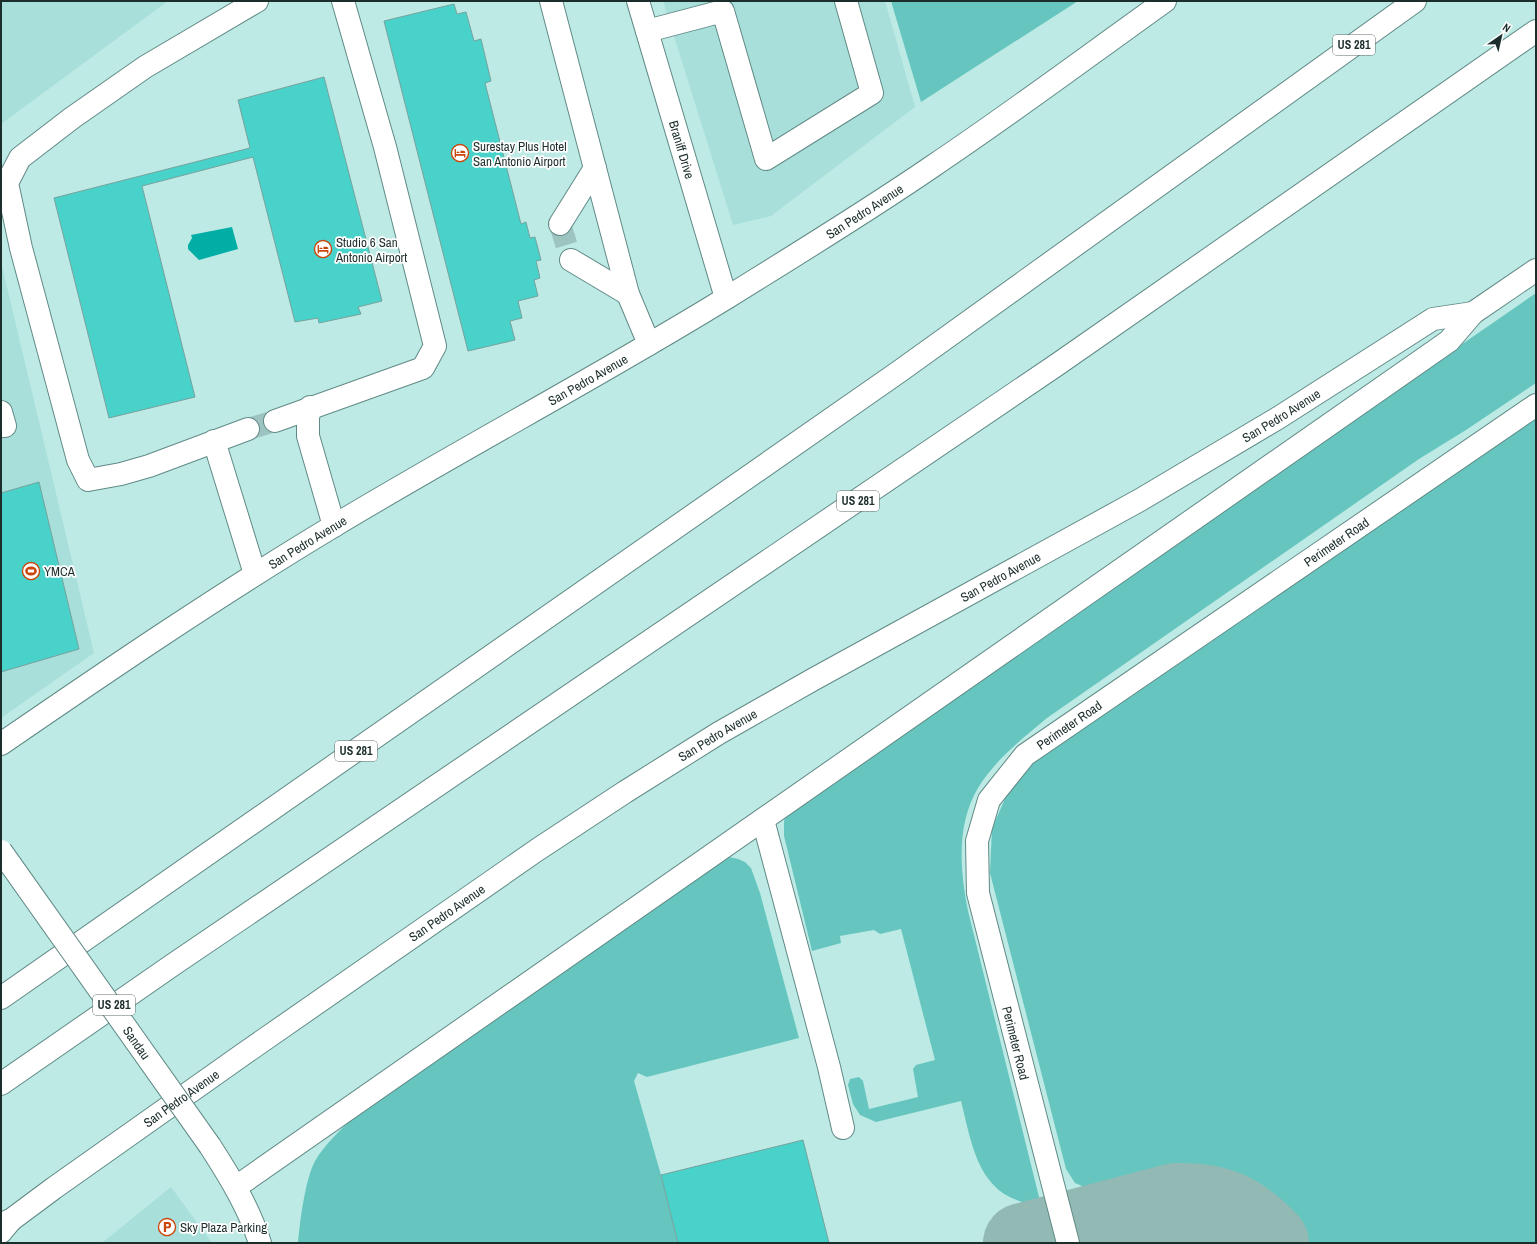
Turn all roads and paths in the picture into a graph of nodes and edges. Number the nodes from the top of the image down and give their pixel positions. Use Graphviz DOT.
graph roads {
  1 [pos="257,1"];
  2 [pos="343,1"];
  3 [pos="551,1"];
  4 [pos="638,1"];
  5 [pos="846,1"];
  6 [pos="1165,1"];
  7 [pos="1415,1"];
  8 [pos="722,6"];
  9 [pos="647,31"];
  10 [pos="1536,31"];
  11 [pos="595,168"];
  12 [pos="560,224"];
  13 [pos="571,260"];
  14 [pos="1536,270"];
  15 [pos="628,294"];
  16 [pos="726,298"];
  17 [pos="1473,314"];
  18 [pos="649,344"];
  19 [pos="1536,405"];
  20 [pos="310,407"];
  21 [pos="1,412"];
  22 [pos="275,421"];
  23 [pos="1,426"];
  24 [pos="248,429"];
  25 [pos="214,441"];
  26 [pos="334,526"];
  27 [pos="255,574"];
  28 [pos="1,744"];
  29 [pos="763,820"];
  30 [pos="1,851"];
  31 [pos="1,998"];
  32 [pos="1,1084"];
  33 [pos="843,1128"];
  34 [pos="236,1187"];
  35 [pos="4,1225"];
  36 [pos="260,1243"];
  37 [pos="1068,1243"];
  1 -- 25 [label="main road"];
  2 -- 20 [label="main road"];
  3 -- 11 [label="main road"];
  4 -- 9 [label="main road, Braniff Drive"];
  5 -- 8 [label="main road"];
  6 -- 16 [label="main road, San Pedro Avenue"];
  7 -- 31 [label="main road, US 281"];
  8 -- 9 [label="main road"];
  9 -- 16 [label="main road, Braniff Drive"];
  10 -- 32 [label="main road, US 281"];
  11 -- 12 [label="main road"];
  11 -- 15 [label="main road"];
  13 -- 15 [label="main road"];
  14 -- 17 [label="main road, San Pedro Avenue"];
  15 -- 18 [label="main road"];
  16 -- 18 [label="main road, San Pedro Avenue"];
  17 -- 29 [label="main road, San Pedro Avenue"];
  17 -- 35 [label="main road, San Pedro Avenue"];
  18 -- 26 [label="main road, San Pedro Avenue"];
  19 -- 37 [label="main road, Perimeter Road"];
  20 -- 22 [label="main road"];
  20 -- 26 [label="main road"];
  21 -- 23 [label="main road"];
  24 -- 25 [label="main road"];
  25 -- 27 [label="main road"];
  26 -- 27 [label="main road, San Pedro Avenue"];
  27 -- 28 [label="main road, San Pedro Avenue"];
  29 -- 33 [label="main road"];
  29 -- 34 [label="main road, San Pedro Avenue"];
  30 -- 34 [label="main road, Sandau, bridge"];
  34 -- 36 [label="main road, Sandau"];
}
